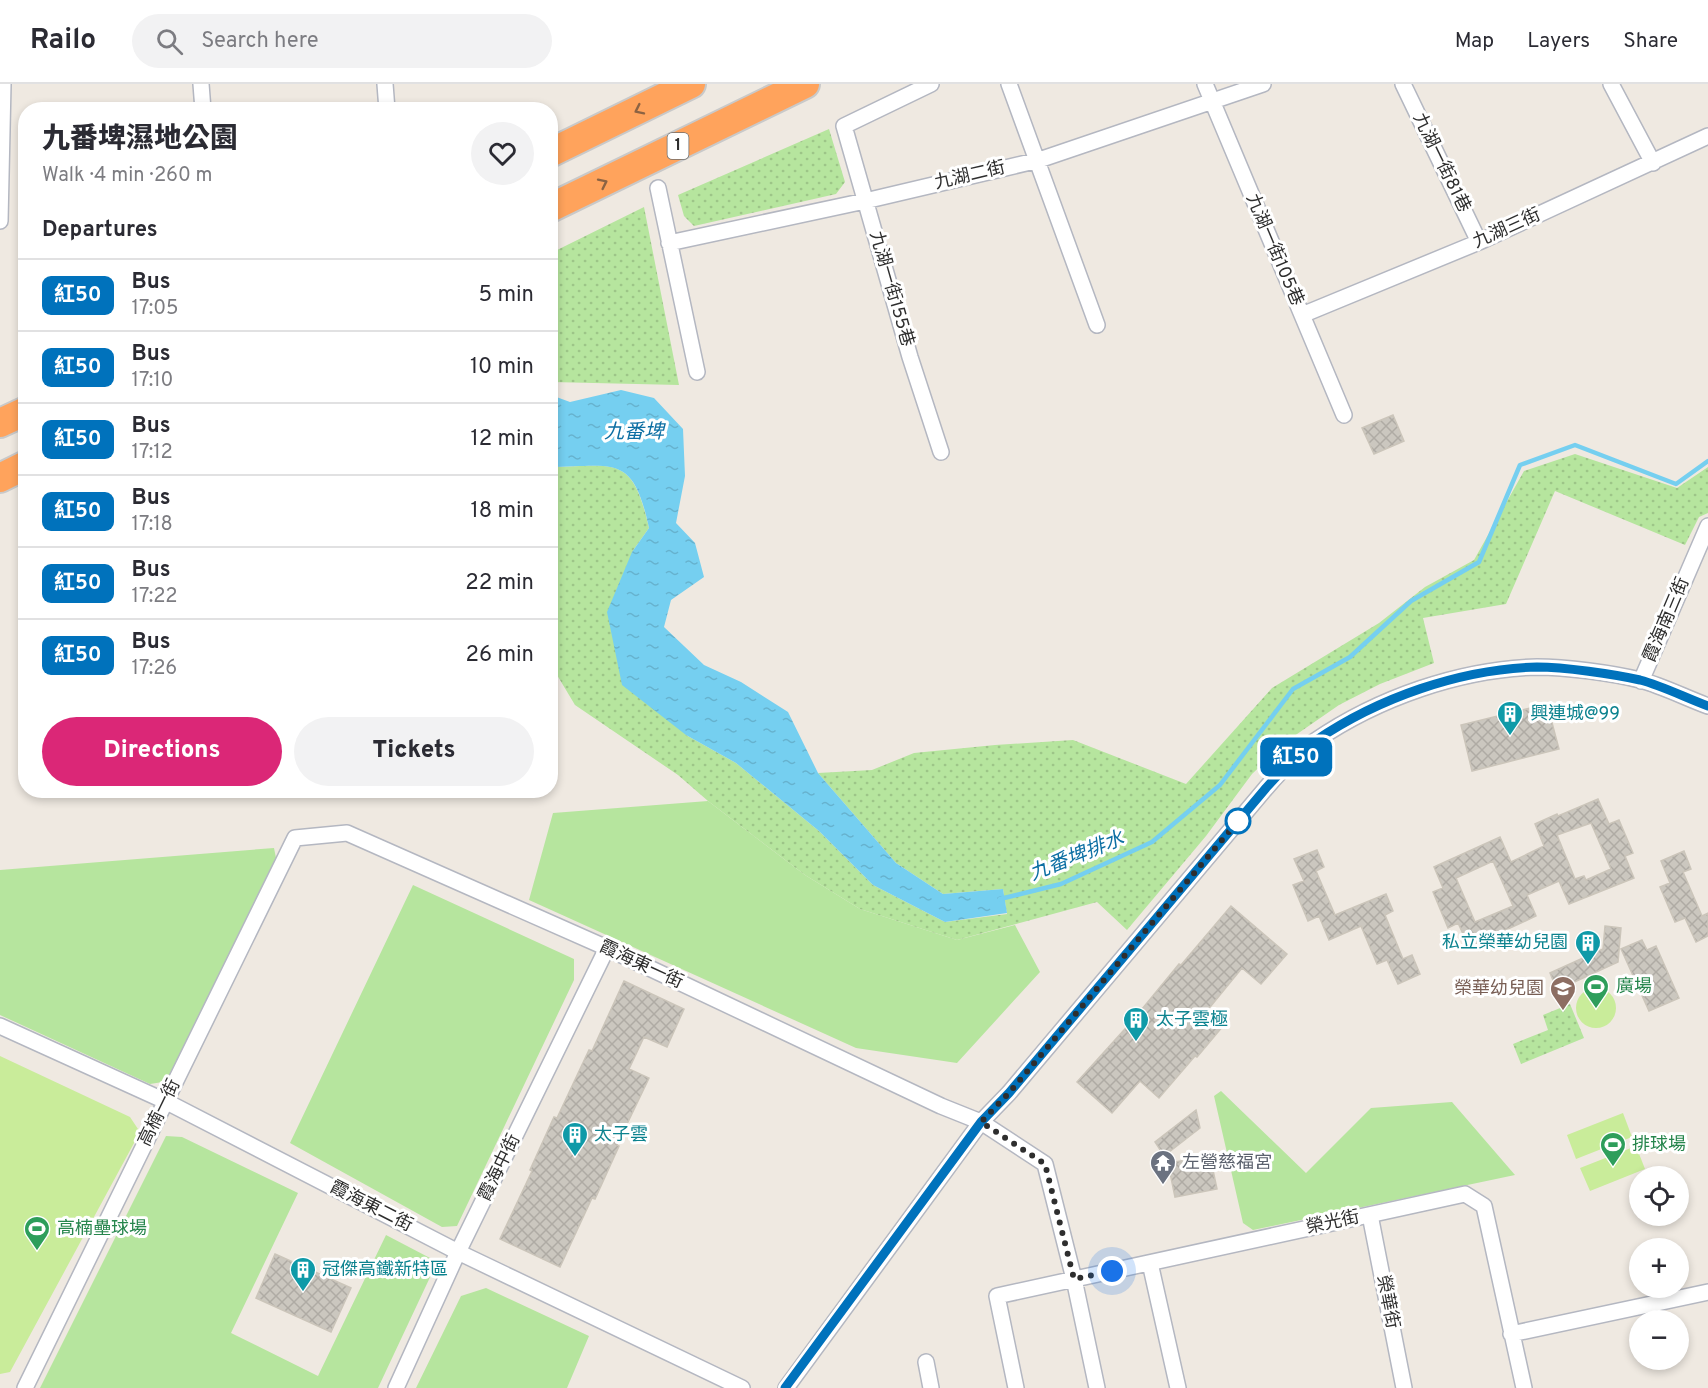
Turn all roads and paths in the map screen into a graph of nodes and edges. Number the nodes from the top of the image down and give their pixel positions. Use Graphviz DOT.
graph roads {
  1 [pos="3,84"];
  2 [pos="201,84"];
  3 [pos="385,84"];
  4 [pos="691,84"];
  5 [pos="805,84"];
  6 [pos="932,84"];
  7 [pos="1009,84"];
  8 [pos="1205,84"];
  9 [pos="1263,84"];
  10 [pos="1403,84"];
  11 [pos="1611,84"];
  12 [pos="202,102"];
  13 [pos="386,102"];
  14 [pos="1212,102"];
  15 [pos="1708,136"];
  16 [pos="558,149"];
  17 [pos="1039,160"];
  18 [pos="1653,163"];
  19 [pos="658,188"];
  20 [pos="865,201"];
  21 [pos="558,204"];
  22 [pos="0,221"];
  23 [pos="1479,242"];
  24 [pos="669,243"];
  25 [pos="1302,315"];
  26 [pos="1097,325"];
  27 [pos="697,372"];
  28 [pos="18,415"];
  29 [pos="1344,415"];
  30 [pos="0,423"];
  31 [pos="941,452"];
  32 [pos="18,469"];
  33 [pos="0,478"];
  34 [pos="1708,526"];
  35 [pos="1641,681"];
  36 [pos="1708,706"];
  37 [pos="295,838"];
  38 [pos="607,948"];
  39 [pos="0,1026"];
  40 [pos="165,1101"];
  41 [pos="981,1122"];
  42 [pos="1370,1215"];
  43 [pos="458,1252"];
  44 [pos="1150,1263"];
  45 [pos="1074,1279"];
  46 [pos="1708,1292"];
  47 [pos="1511,1334"];
  48 [pos="926,1362"];
  49 [pos="25,1388"];
  50 [pos="396,1388"];
  51 [pos="742,1388"];
  52 [pos="786,1388"];
  53 [pos="931,1388"];
  54 [pos="1016,1388"];
  55 [pos="1097,1388"];
  56 [pos="1178,1388"];
  57 [pos="1404,1388"];
  58 [pos="1524,1388"];
  1 -- 22 [label="street"];
  2 -- 12 [label="street"];
  3 -- 13 [label="street"];
  4 -- 16 [label="highway, one-way"];
  21 -- 5 [label="highway, 1, one-way"];
  6 -- 20 [label="street, 九湖一街155巷"];
  7 -- 17 [label="street"];
  8 -- 14 [label="street, 九湖一街105巷"];
  9 -- 14 [label="street, 九湖二街"];
  10 -- 23 [label="street, 九湖一街81巷"];
  11 -- 18 [label="street"];
  14 -- 17 [label="street, 九湖二街"];
  14 -- 25 [label="street, 九湖一街105巷"];
  15 -- 18 [label="street, 九湖三街"];
  17 -- 20 [label="street, 九湖二街"];
  17 -- 26 [label="street"];
  18 -- 23 [label="street, 九湖三街"];
  19 -- 24 [label="street"];
  20 -- 24 [label="street, 九湖二街"];
  20 -- 31 [label="street, 九湖一街155巷"];
  23 -- 25 [label="street, 九湖三街"];
  24 -- 27 [label="street"];
  25 -- 29 [label="street, 九湖一街105巷"];
  28 -- 30 [label="highway"];
  32 -- 33 [label="highway"];
  34 -- 35 [label="street, 霞海南三街"];
  35 -- 36 [label="street"];
  35 -- 41 [label="street"];
  37 -- 38 [label="street, 霞海東一街"];
  37 -- 40 [label="street, 高楠一街"];
  38 -- 41 [label="street, 霞海東一街"];
  38 -- 43 [label="street, 霞海中街"];
  39 -- 40 [label="street, 霞海東二街"];
  40 -- 43 [label="street, 霞海東二街"];
  40 -- 49 [label="street, 高楠一街"];
  41 -- 45 [label="street, 霞海東一街"];
  41 -- 52 [label="street"];
  42 -- 44 [label="street, 榮光街"];
  42 -- 47 [label="street, 榮光街"];
  42 -- 57 [label="street, 榮華街"];
  43 -- 50 [label="street, 霞海中街"];
  43 -- 51 [label="street, 霞海東二街"];
  44 -- 45 [label="street, 榮光街"];
  44 -- 56 [label="street"];
  45 -- 54 [label="street, 榮光街"];
  45 -- 55 [label="street, 霞海東一街"];
  46 -- 47 [label="street"];
  47 -- 58 [label="street, 榮光街"];
  48 -- 53 [label="street"];
}
